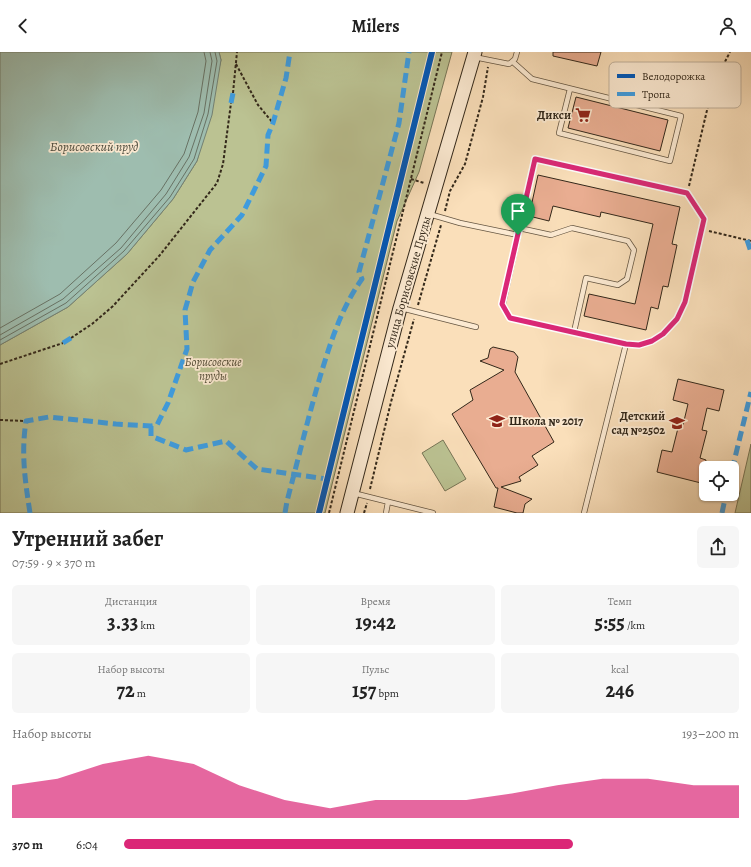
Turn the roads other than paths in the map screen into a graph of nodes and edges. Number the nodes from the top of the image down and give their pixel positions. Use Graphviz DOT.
graph roads {
  1 [pos="517,52"];
  2 [pos="475,55"];
  3 [pos="512,62"];
  4 [pos="570,89"];
  5 [pos="609,98"];
  6 [pos="648,108"];
  7 [pos="427,213"];
  8 [pos="519,228"];
  9 [pos="518,235"];
  10 [pos="400,308"];
  11 [pos="476,327"];
  12 [pos="574,332"];
  13 [pos="626,344"];
  14 [pos="352,493"];
  15 [pos="388,502"];
  16 [pos="347,513"];
  17 [pos="386,513"];
  18 [pos="433,513"];
  19 [pos="584,513"];
  1 -- 3 [label="lane"];
  2 -- 3 [label="lane"];
  2 -- 7 [label="main road, улица Борисовские Пруды"];
  3 -- 4 [label="lane"];
  4 -- 5 [label="lane"];
  4 -- 6 [label="lane"];
  7 -- 9 [label="lane"];
  7 -- 10 [label="main road, улица Борисовские Пруды"];
  8 -- 9 [label="lane"];
  8 -- 12 [label="lane"];
  8 -- 13 [label="lane"];
  9 -- 12 [label="lane"];
  10 -- 11 [label="lane"];
  10 -- 14 [label="main road, улица Борисовские Пруды"];
  12 -- 13 [label="lane"];
  13 -- 19 [label="lane"];
  14 -- 15 [label="lane"];
  14 -- 16 [label="main road, улица Борисовские Пруды"];
  15 -- 17 [label="lane"];
  15 -- 18 [label="lane"];
}
